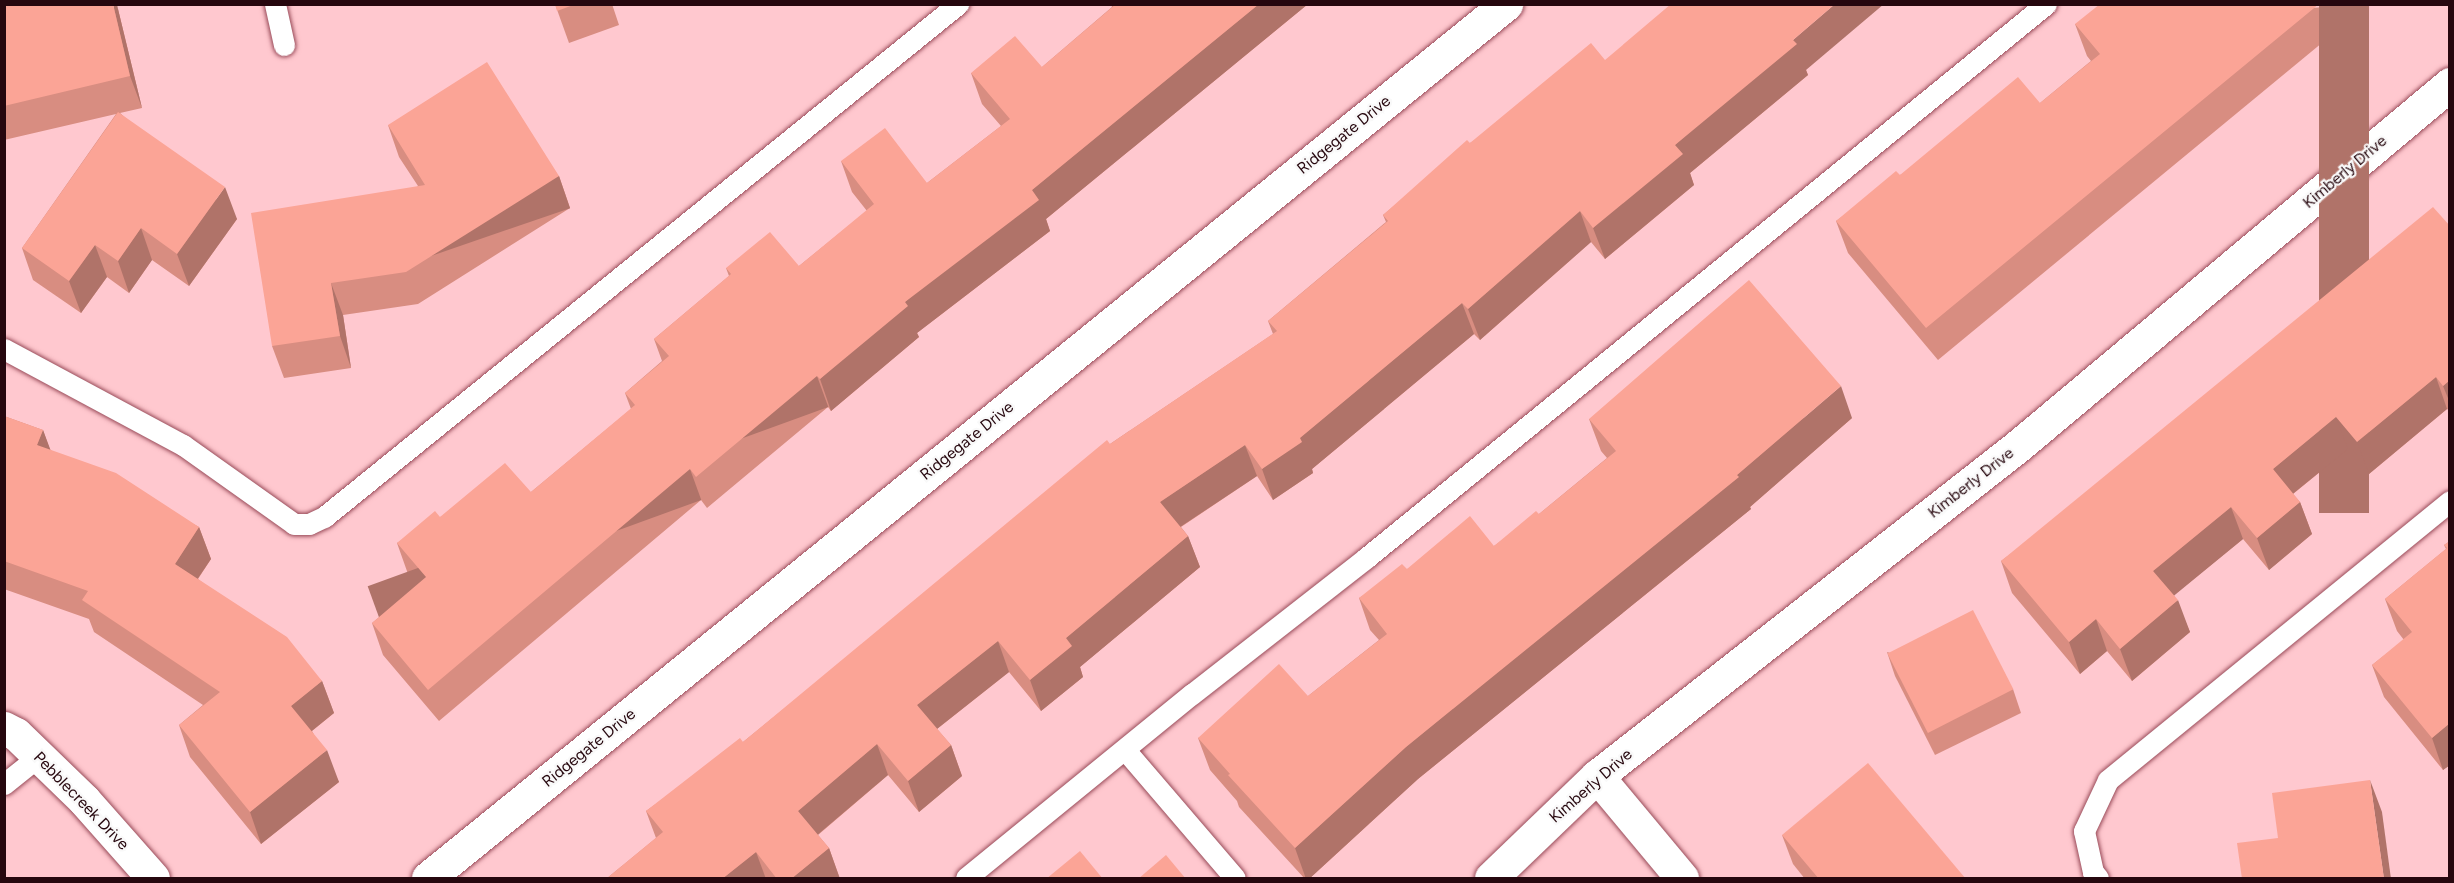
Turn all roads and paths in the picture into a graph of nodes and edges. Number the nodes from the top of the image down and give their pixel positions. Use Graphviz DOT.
graph roads {
  1 [pos="275,4"];
  2 [pos="958,4"];
  3 [pos="1506,4"];
  4 [pos="2046,4"];
  5 [pos="284,45"];
  6 [pos="2450,84"];
  7 [pos="4,349"];
  8 [pos="2450,501"];
  9 [pos="4,728"];
  10 [pos="1126,751"];
  11 [pos="39,756"];
  12 [pos="1598,776"];
  13 [pos="4,784"];
  14 [pos="153,879"];
  15 [pos="428,879"];
  16 [pos="966,879"];
  17 [pos="1235,879"];
  18 [pos="1491,879"];
  19 [pos="1682,879"];
  20 [pos="2098,879"];
  1 -- 5 [label="lane"];
  2 -- 7 [label="lane"];
  3 -- 15 [label="street, Ridgegate Drive"];
  4 -- 10 [label="lane"];
  6 -- 12 [label="street, Kimberly Drive"];
  8 -- 20 [label="lane"];
  9 -- 11 [label="street, Pebblecreek Drive"];
  10 -- 16 [label="lane"];
  10 -- 17 [label="lane"];
  11 -- 13 [label="lane"];
  11 -- 14 [label="street, Pebblecreek Drive"];
  12 -- 18 [label="street, Kimberly Drive"];
  12 -- 19 [label="street"];
}
